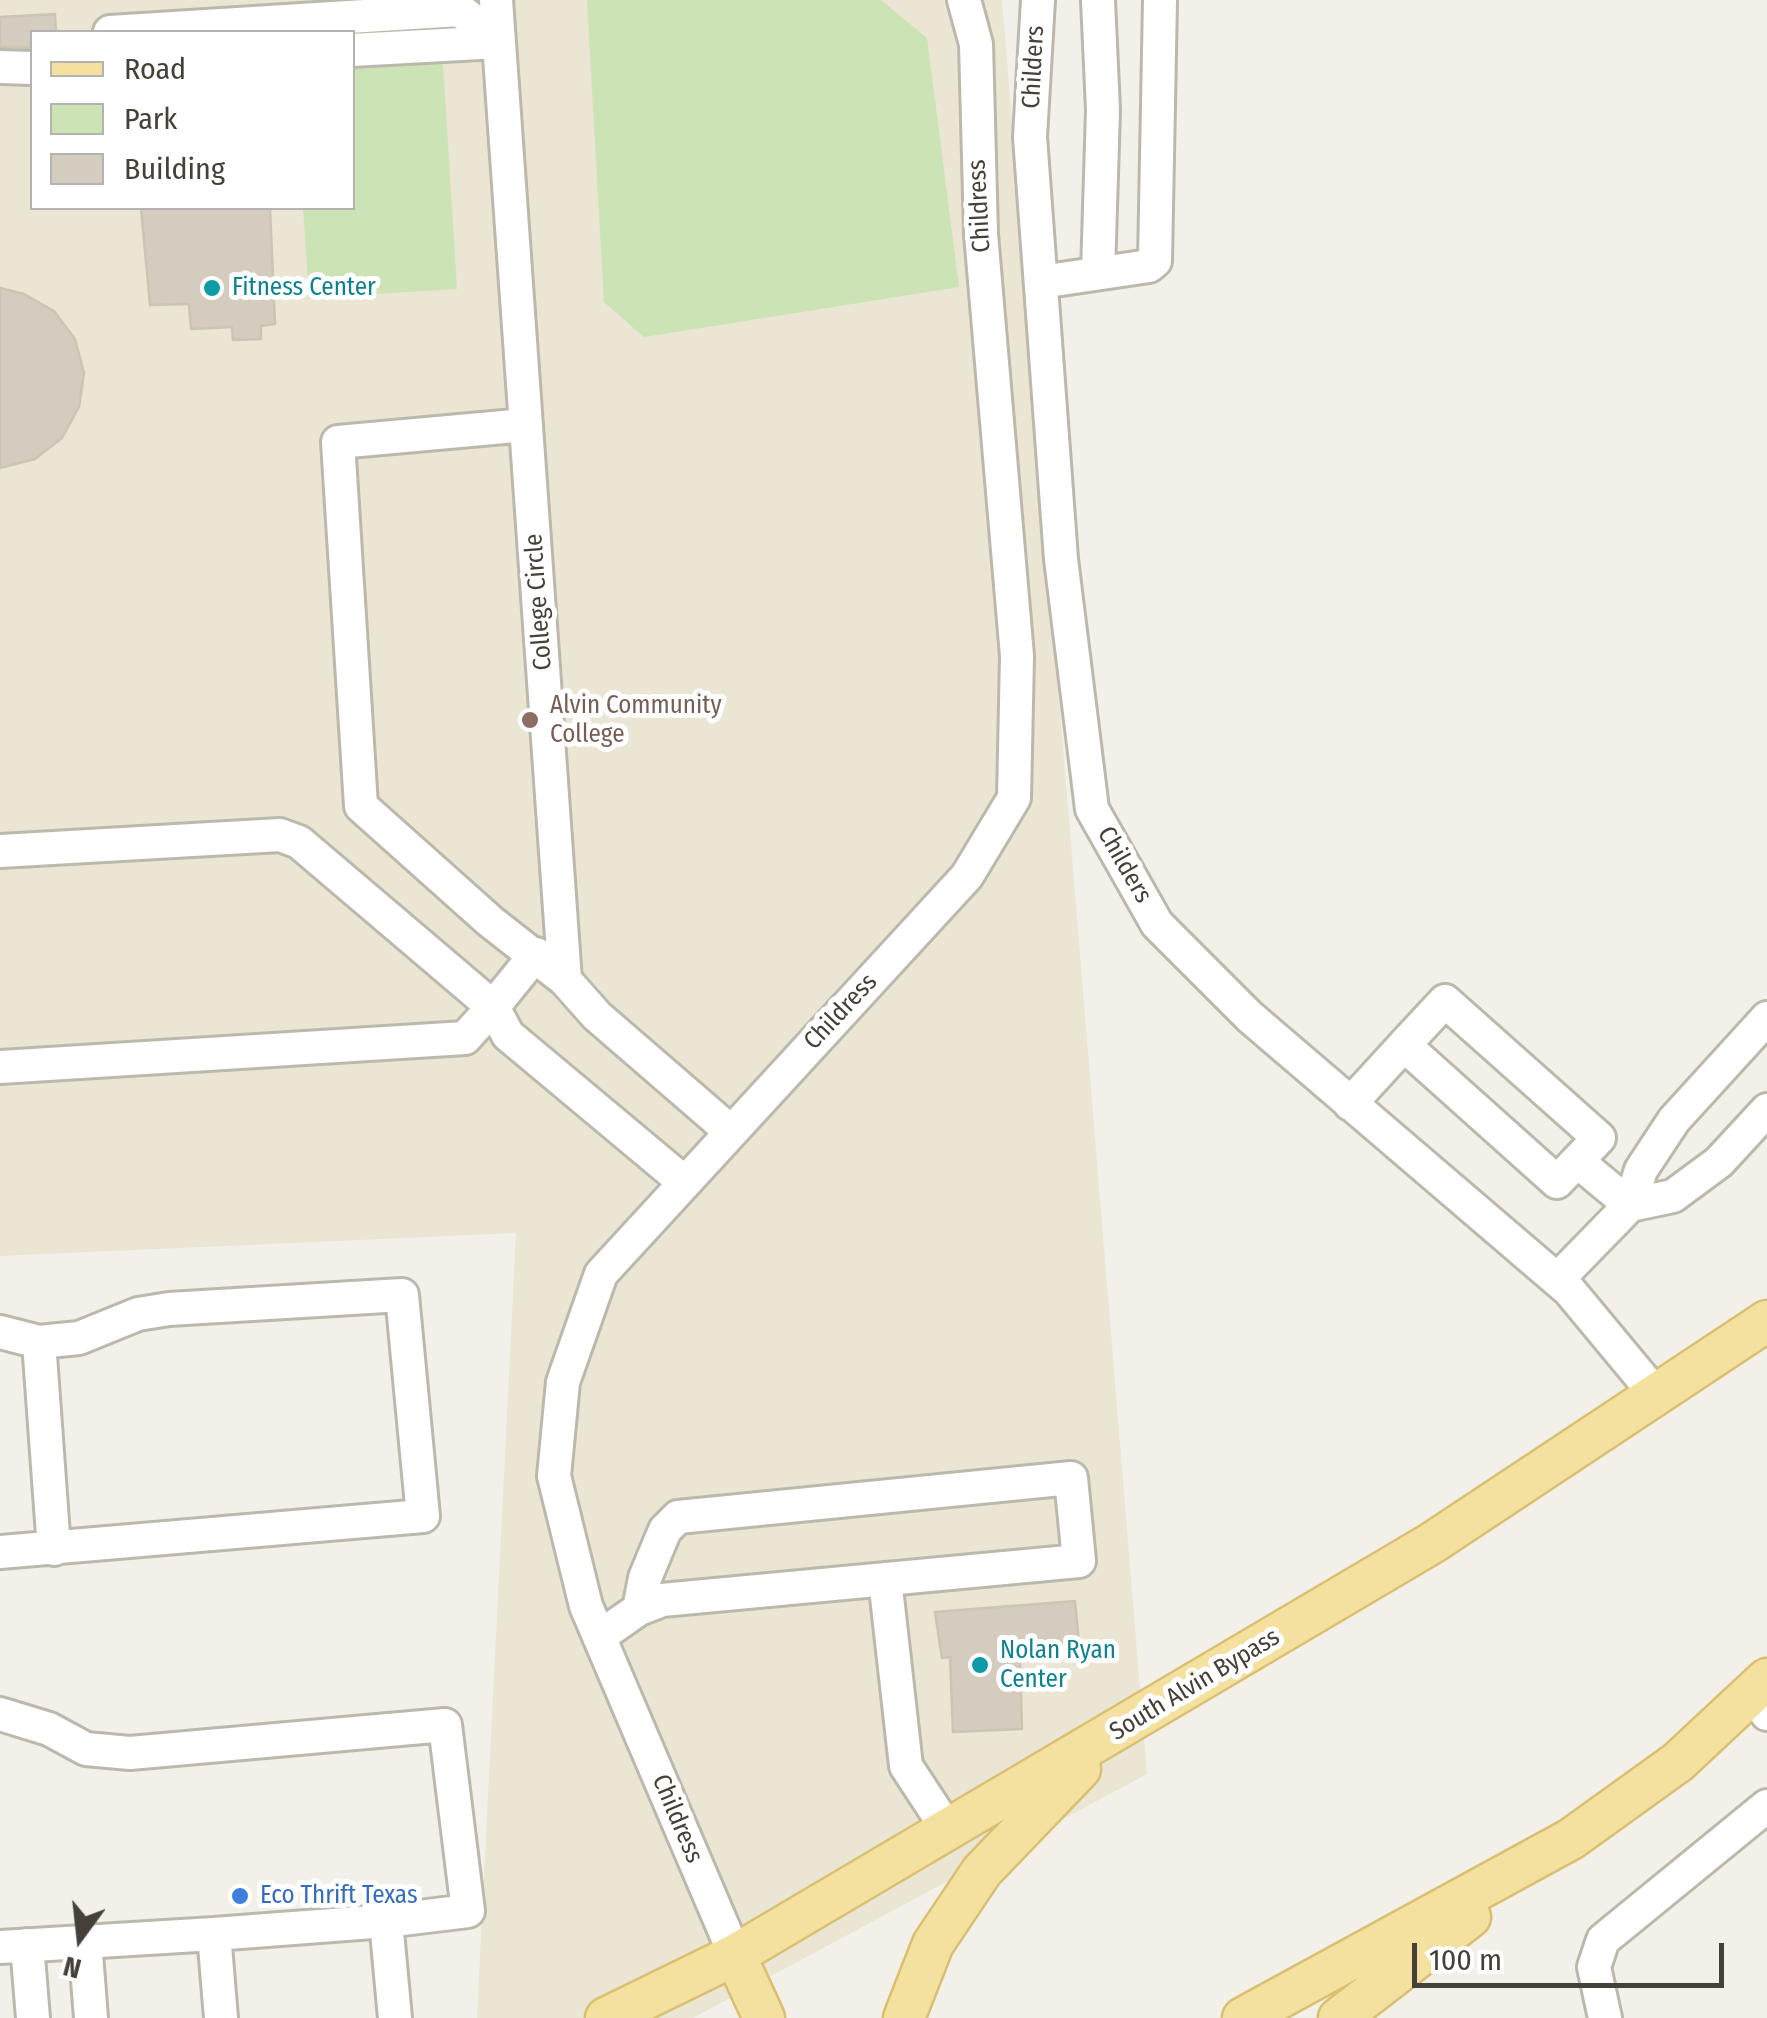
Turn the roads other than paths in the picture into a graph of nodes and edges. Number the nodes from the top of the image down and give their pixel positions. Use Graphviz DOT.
graph roads {
  1 [pos="496,0"];
  2 [pos="964,0"];
  3 [pos="1038,0"];
  4 [pos="1098,0"];
  5 [pos="1160,0"];
  6 [pos="142,30"];
  7 [pos="490,43"];
  8 [pos="355,50"];
  9 [pos="0,67"];
  10 [pos="30,68"];
  11 [pos="1098,273"];
  12 [pos="1041,282"];
  13 [pos="526,425"];
  14 [pos="0,851"];
  15 [pos="536,954"];
  16 [pos="565,980"];
  17 [pos="493,1007"];
  18 [pos="1767,1018"];
  19 [pos="1404,1045"];
  20 [pos="0,1067"];
  21 [pos="1350,1104"];
  22 [pos="1767,1110"];
  23 [pos="730,1132"];
  24 [pos="1577,1161"];
  25 [pos="684,1182"];
  26 [pos="1630,1205"];
  27 [pos="1557,1280"];
  28 [pos="1767,1321"];
  29 [pos="0,1332"];
  30 [pos="38,1342"];
  31 [pos="1658,1396"];
  32 [pos="54,1549"];
  33 [pos="0,1552"];
  34 [pos="885,1579"];
  35 [pos="639,1609"];
  36 [pos="599,1636"];
  37 [pos="1763,1695"];
  38 [pos="0,1714"];
  39 [pos="1114,1733"];
  40 [pos="1767,1806"];
  41 [pos="948,1830"];
  42 [pos="1571,1839"];
  43 [pos="386,1921"];
  44 [pos="214,1934"];
  45 [pos="85,1942"];
  46 [pos="14,1946"];
  47 [pos="735,1956"];
  48 [pos="1341,2017"];
  49 [pos="33,2018"];
  50 [pos="91,2018"];
  51 [pos="221,2018"];
  52 [pos="395,2018"];
  53 [pos="606,2018"];
  54 [pos="738,2018"];
  55 [pos="764,2018"];
  56 [pos="904,2018"];
  57 [pos="1243,2018"];
  58 [pos="1605,2018"];
  1 -- 7 [label="street, College Circle"];
  2 -- 23 [label="street, Childress"];
  3 -- 12 [label="street, Childers"];
  4 -- 11 [label="street"];
  5 -- 11 [label="street"];
  6 -- 7 [label="street"];
  7 -- 8 [label="street"];
  7 -- 13 [label="street, College Circle"];
  9 -- 10 [label="street"];
  11 -- 12 [label="street"];
  12 -- 21 [label="street, Childers"];
  13 -- 15 [label="street"];
  13 -- 16 [label="street, College Circle"];
  14 -- 17 [label="street"];
  15 -- 16 [label="street"];
  15 -- 17 [label="street"];
  16 -- 23 [label="street"];
  17 -- 20 [label="street"];
  17 -- 25 [label="street"];
  18 -- 26 [label="street"];
  19 -- 21 [label="street"];
  19 -- 24 [label="street"];
  19 -- 24 [label="street"];
  21 -- 27 [label="street, Childers"];
  22 -- 26 [label="street"];
  23 -- 25 [label="street, Childress"];
  24 -- 26 [label="street"];
  25 -- 36 [label="street, Childress"];
  26 -- 27 [label="street"];
  27 -- 31 [label="street, Childers"];
  28 -- 31 [label="main road, South Alvin Bypass"];
  29 -- 30 [label="street"];
  30 -- 32 [label="street"];
  30 -- 32 [label="street"];
  31 -- 39 [label="main road, South Alvin Bypass"];
  32 -- 33 [label="street"];
  34 -- 35 [label="street"];
  34 -- 35 [label="street"];
  34 -- 41 [label="street"];
  35 -- 36 [label="street"];
  36 -- 47 [label="street, Childress"];
  37 -- 42 [label="main road"];
  38 -- 43 [label="street"];
  39 -- 41 [label="main road, South Alvin Bypass"];
  39 -- 56 [label="main road"];
  40 -- 58 [label="street"];
  41 -- 47 [label="main road, South Alvin Bypass"];
  42 -- 48 [label="main road"];
  42 -- 57 [label="main road"];
  43 -- 44 [label="street"];
  43 -- 52 [label="street"];
  44 -- 45 [label="street"];
  44 -- 51 [label="street"];
  45 -- 46 [label="street"];
  45 -- 50 [label="street"];
  46 -- 49 [label="street"];
  47 -- 53 [label="main road, South Alvin Bypass"];
  47 -- 54 [label="main road"];
  47 -- 55 [label="main road"];
}
